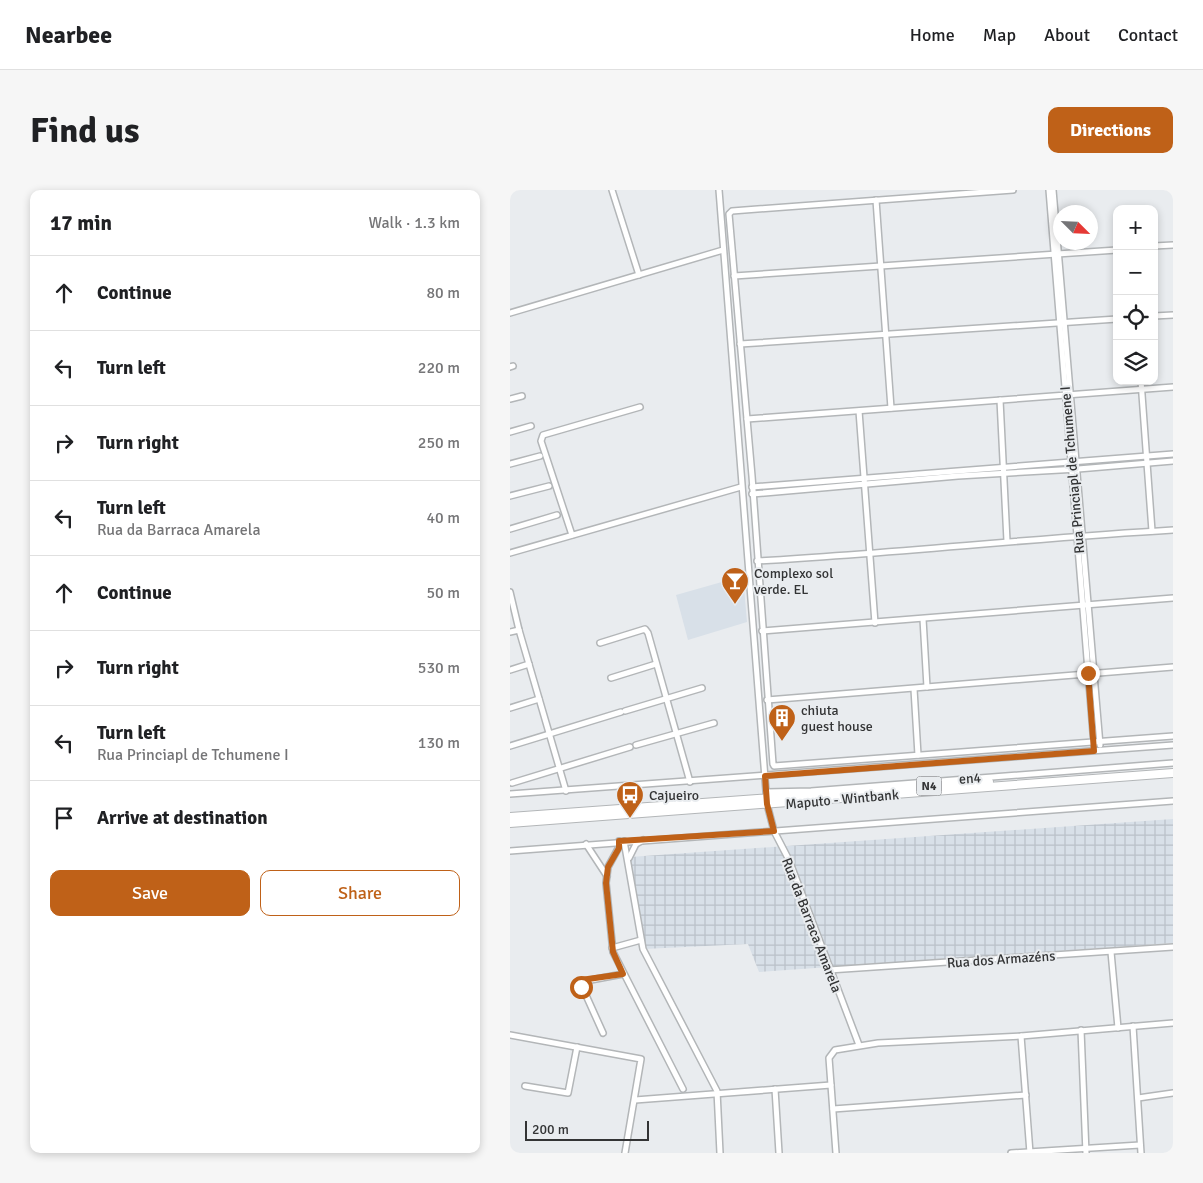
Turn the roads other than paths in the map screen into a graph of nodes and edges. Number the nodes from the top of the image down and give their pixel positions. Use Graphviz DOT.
graph roads {
  1 [pos="612,190"];
  2 [pos="719,190"];
  3 [pos="931,190"];
  4 [pos="1013,190"];
  5 [pos="1049,190"];
  6 [pos="1053,190"];
  7 [pos="932,196"];
  8 [pos="876,200"];
  9 [pos="1173,245"];
  10 [pos="1158,246"];
  11 [pos="723,250"];
  12 [pos="1113,250"];
  13 [pos="1056,254"];
  14 [pos="881,266"];
  15 [pos="639,275"];
  16 [pos="734,276"];
  17 [pos="510,313"];
  18 [pos="1173,315"];
  19 [pos="1158,316"];
  20 [pos="1113,319"];
  21 [pos="1061,324"];
  22 [pos="885,336"];
  23 [pos="740,344"];
  24 [pos="1142,385"];
  25 [pos="1173,386"];
  26 [pos="1142,389"];
  27 [pos="1068,395"];
  28 [pos="522,396"];
  29 [pos="510,400"];
  30 [pos="1000,400"];
  31 [pos="640,407"];
  32 [pos="891,408"];
  33 [pos="859,411"];
  34 [pos="747,419"];
  35 [pos="531,426"];
  36 [pos="510,432"];
  37 [pos="1173,454"];
  38 [pos="540,456"];
  39 [pos="1147,460"];
  40 [pos="1173,460"];
  41 [pos="1074,462"];
  42 [pos="510,464"];
  43 [pos="1004,467"];
  44 [pos="1075,469"];
  45 [pos="1004,473"];
  46 [pos="864,481"];
  47 [pos="549,486"];
  48 [pos="741,487"];
  49 [pos="752,487"];
  50 [pos="752,494"];
  51 [pos="510,496"];
  52 [pos="558,516"];
  53 [pos="510,529"];
  54 [pos="1173,530"];
  55 [pos="1152,531"];
  56 [pos="572,535"];
  57 [pos="1080,536"];
  58 [pos="1008,541"];
  59 [pos="510,553"];
  60 [pos="870,555"];
  61 [pos="757,561"];
  62 [pos="510,592"];
  63 [pos="1173,598"];
  64 [pos="1085,605"];
  65 [pos="922,619"];
  66 [pos="875,623"];
  67 [pos="519,630"];
  68 [pos="762,631"];
  69 [pos="510,632"];
  70 [pos="600,643"];
  71 [pos="529,664"];
  72 [pos="656,664"];
  73 [pos="1173,667"];
  74 [pos="510,670"];
  75 [pos="1091,673"];
  76 [pos="611,678"];
  77 [pos="927,687"];
  78 [pos="702,688"];
  79 [pos="914,688"];
  80 [pos="538,699"];
  81 [pos="667,699"];
  82 [pos="767,700"];
  83 [pos="510,708"];
  84 [pos="714,723"];
  85 [pos="677,733"];
  86 [pos="548,734"];
  87 [pos="1173,736"];
  88 [pos="1100,742"];
  89 [pos="1094,743"];
  90 [pos="1173,744"];
  91 [pos="510,746"];
  92 [pos="1101,750"];
  93 [pos="1094,751"];
  94 [pos="918,755"];
  95 [pos="1173,763"];
  96 [pos="1173,768"];
  97 [pos="559,769"];
  98 [pos="1173,773"];
  99 [pos="765,776"];
  100 [pos="690,782"];
  101 [pos="512,783"];
  102 [pos="566,791"];
  103 [pos="510,794"];
  104 [pos="767,798"];
  105 [pos="1173,801"];
  106 [pos="510,817"];
  107 [pos="510,823"];
  108 [pos="774,831"];
  109 [pos="646,839"];
  110 [pos="622,841"];
  111 [pos="586,844"];
  112 [pos="510,851"];
  113 [pos="628,861"];
  114 [pos="606,876"];
  115 [pos="641,940"];
  116 [pos="1173,947"];
  117 [pos="612,948"];
  118 [pos="1111,952"];
  119 [pos="830,970"];
  120 [pos="623,974"];
  121 [pos="1173,1023"];
  122 [pos="1133,1026"];
  123 [pos="1118,1028"];
  124 [pos="1080,1030"];
  125 [pos="603,1033"];
  126 [pos="510,1035"];
  127 [pos="1021,1036"];
  128 [pos="859,1046"];
  129 [pos="577,1047"];
  130 [pos="831,1085"];
  131 [pos="525,1086"];
  132 [pos="683,1089"];
  133 [pos="775,1089"];
  134 [pos="1173,1093"];
  135 [pos="718,1094"];
  136 [pos="1026,1095"];
  137 [pos="1138,1098"];
  138 [pos="635,1100"];
  139 [pos="832,1110"];
  140 [pos="1140,1145"];
  141 [pos="1086,1151"];
  142 [pos="1030,1152"];
  143 [pos="625,1153"];
  144 [pos="720,1153"];
  145 [pos="779,1153"];
  146 [pos="836,1153"];
  147 [pos="1011,1153"];
  148 [pos="1141,1153"];
  1 -- 15 [label="street"];
  2 -- 11 [label="street, Rua da Barraca Amarela"];
  3 -- 7 [label="street"];
  4 -- 7 [label="street"];
  5 -- 13 [label="street, Rua Princiapl de Tchumene I"];
  6 -- 13 [label="street, Rua Princiapl de Tchumene I"];
  7 -- 8 [label="street"];
  8 -- 14 [label="street"];
  8 -- 16 [label="street"];
  9 -- 10 [label="street"];
  11 -- 15 [label="street"];
  11 -- 48 [label="street, Rua da Barraca Amarela"];
  12 -- 13 [label="street"];
  13 -- 14 [label="street"];
  13 -- 21 [label="street, Rua Princiapl de Tchumene I"];
  14 -- 16 [label="street"];
  14 -- 22 [label="street"];
  15 -- 17 [label="street"];
  16 -- 23 [label="street"];
  18 -- 19 [label="street"];
  20 -- 21 [label="street"];
  21 -- 22 [label="street"];
  21 -- 27 [label="street, Rua Princiapl de Tchumene I"];
  22 -- 23 [label="street"];
  22 -- 32 [label="street"];
  23 -- 34 [label="street"];
  24 -- 26 [label="street"];
  25 -- 26 [label="street"];
  26 -- 27 [label="street"];
  26 -- 39 [label="street"];
  27 -- 30 [label="street"];
  27 -- 41 [label="street, Rua Princiapl de Tchumene I"];
  28 -- 29 [label="street"];
  30 -- 32 [label="street"];
  30 -- 43 [label="street"];
  31 -- 56 [label="street"];
  32 -- 33 [label="street"];
  33 -- 34 [label="street"];
  33 -- 46 [label="street"];
  34 -- 49 [label="street"];
  35 -- 36 [label="street"];
  37 -- 39 [label="street"];
  38 -- 42 [label="street"];
  39 -- 40 [label="street"];
  39 -- 41 [label="street"];
  39 -- 44 [label="street"];
  39 -- 55 [label="street"];
  41 -- 43 [label="street"];
  41 -- 44 [label="street, Rua Princiapl de Tchumene I"];
  43 -- 45 [label="street"];
  43 -- 46 [label="street"];
  44 -- 45 [label="street"];
  44 -- 57 [label="street, Rua Princiapl de Tchumene I"];
  45 -- 46 [label="street"];
  45 -- 58 [label="street"];
  46 -- 49 [label="street"];
  46 -- 50 [label="street"];
  46 -- 60 [label="street"];
  47 -- 51 [label="street"];
  48 -- 56 [label="street"];
  48 -- 99 [label="street, Rua da Barraca Amarela"];
  49 -- 50 [label="street"];
  50 -- 61 [label="street"];
  52 -- 53 [label="street"];
  54 -- 55 [label="street"];
  55 -- 57 [label="street"];
  56 -- 59 [label="street"];
  57 -- 58 [label="street"];
  57 -- 64 [label="street, Rua Princiapl de Tchumene I"];
  58 -- 60 [label="street"];
  60 -- 61 [label="street"];
  60 -- 66 [label="street"];
  61 -- 68 [label="street"];
  62 -- 67 [label="street"];
  63 -- 64 [label="street"];
  64 -- 65 [label="street"];
  64 -- 75 [label="street, Rua Princiapl de Tchumene I"];
  65 -- 66 [label="street"];
  65 -- 77 [label="street"];
  66 -- 68 [label="street"];
  67 -- 69 [label="street"];
  67 -- 71 [label="street"];
  68 -- 82 [label="street"];
  70 -- 72 [label="street"];
  71 -- 74 [label="street"];
  71 -- 80 [label="street"];
  72 -- 76 [label="street"];
  72 -- 81 [label="street"];
  73 -- 75 [label="street"];
  75 -- 77 [label="street"];
  75 -- 88 [label="street, Rua Princiapl de Tchumene I"];
  75 -- 89 [label="street, Rua Princiapl de Tchumene I"];
  77 -- 79 [label="street"];
  78 -- 81 [label="street"];
  79 -- 82 [label="street"];
  79 -- 94 [label="street"];
  80 -- 83 [label="street"];
  80 -- 86 [label="street"];
  81 -- 85 [label="street"];
  81 -- 86 [label="street"];
  82 -- 94 [label="street"];
  84 -- 85 [label="street"];
  85 -- 97 [label="street"];
  85 -- 100 [label="street"];
  86 -- 91 [label="street"];
  86 -- 97 [label="street"];
  87 -- 88 [label="street"];
  88 -- 89 [label="street"];
  88 -- 92 [label="street, Rua Princiapl de Tchumene I"];
  89 -- 93 [label="street, Rua Princiapl de Tchumene I"];
  89 -- 94 [label="street"];
  90 -- 92 [label="street"];
  92 -- 93 [label="street"];
  93 -- 99 [label="street"];
  95 -- 104 [label="street, en4"];
  96 -- 104 [label="highway, Maputo - Wintbank / N4"];
  97 -- 101 [label="street"];
  97 -- 102 [label="street"];
  98 -- 104 [label="highway, Maputo - Wintbank / N4"];
  99 -- 100 [label="street"];
  99 -- 104 [label="street, Rua da Barraca Amarela"];
  100 -- 102 [label="street"];
  102 -- 103 [label="street"];
  104 -- 106 [label="highway, Maputo - Wintbank / N4"];
  104 -- 107 [label="highway, Maputo - Wintbank / N4"];
  104 -- 108 [label="street, Rua da Barraca Amarela"];
  105 -- 108 [label="street"];
  108 -- 109 [label="street"];
  108 -- 119 [label="street, Rua da Barraca Amarela"];
  109 -- 110 [label="street"];
  109 -- 113 [label="street"];
  110 -- 111 [label="street"];
  110 -- 113 [label="street"];
  110 -- 114 [label="street"];
  111 -- 112 [label="street"];
  111 -- 114 [label="street"];
  113 -- 115 [label="street"];
  114 -- 117 [label="street"];
  115 -- 117 [label="street"];
  115 -- 135 [label="street"];
  116 -- 118 [label="street, Rua dos Armazéns"];
  117 -- 120 [label="street"];
  118 -- 119 [label="street, Rua dos Armazéns"];
  118 -- 123 [label="street"];
  119 -- 128 [label="street, Rua da Barraca Amarela"];
  120 -- 125 [label="street"];
  120 -- 132 [label="street"];
  121 -- 122 [label="street"];
  122 -- 123 [label="street"];
  122 -- 137 [label="street"];
  123 -- 124 [label="street"];
  124 -- 127 [label="street"];
  124 -- 141 [label="street"];
  126 -- 129 [label="street"];
  127 -- 128 [label="street"];
  127 -- 136 [label="street"];
  128 -- 130 [label="street"];
  129 -- 131 [label="street"];
  129 -- 138 [label="street"];
  130 -- 133 [label="street"];
  130 -- 139 [label="street"];
  133 -- 135 [label="street"];
  133 -- 145 [label="street"];
  134 -- 137 [label="street"];
  135 -- 138 [label="street"];
  135 -- 144 [label="street"];
  136 -- 139 [label="street"];
  136 -- 142 [label="street"];
  137 -- 140 [label="street"];
  138 -- 143 [label="street"];
  139 -- 146 [label="street"];
  140 -- 141 [label="street"];
  140 -- 148 [label="street"];
  141 -- 142 [label="street"];
  142 -- 147 [label="street"];
}
